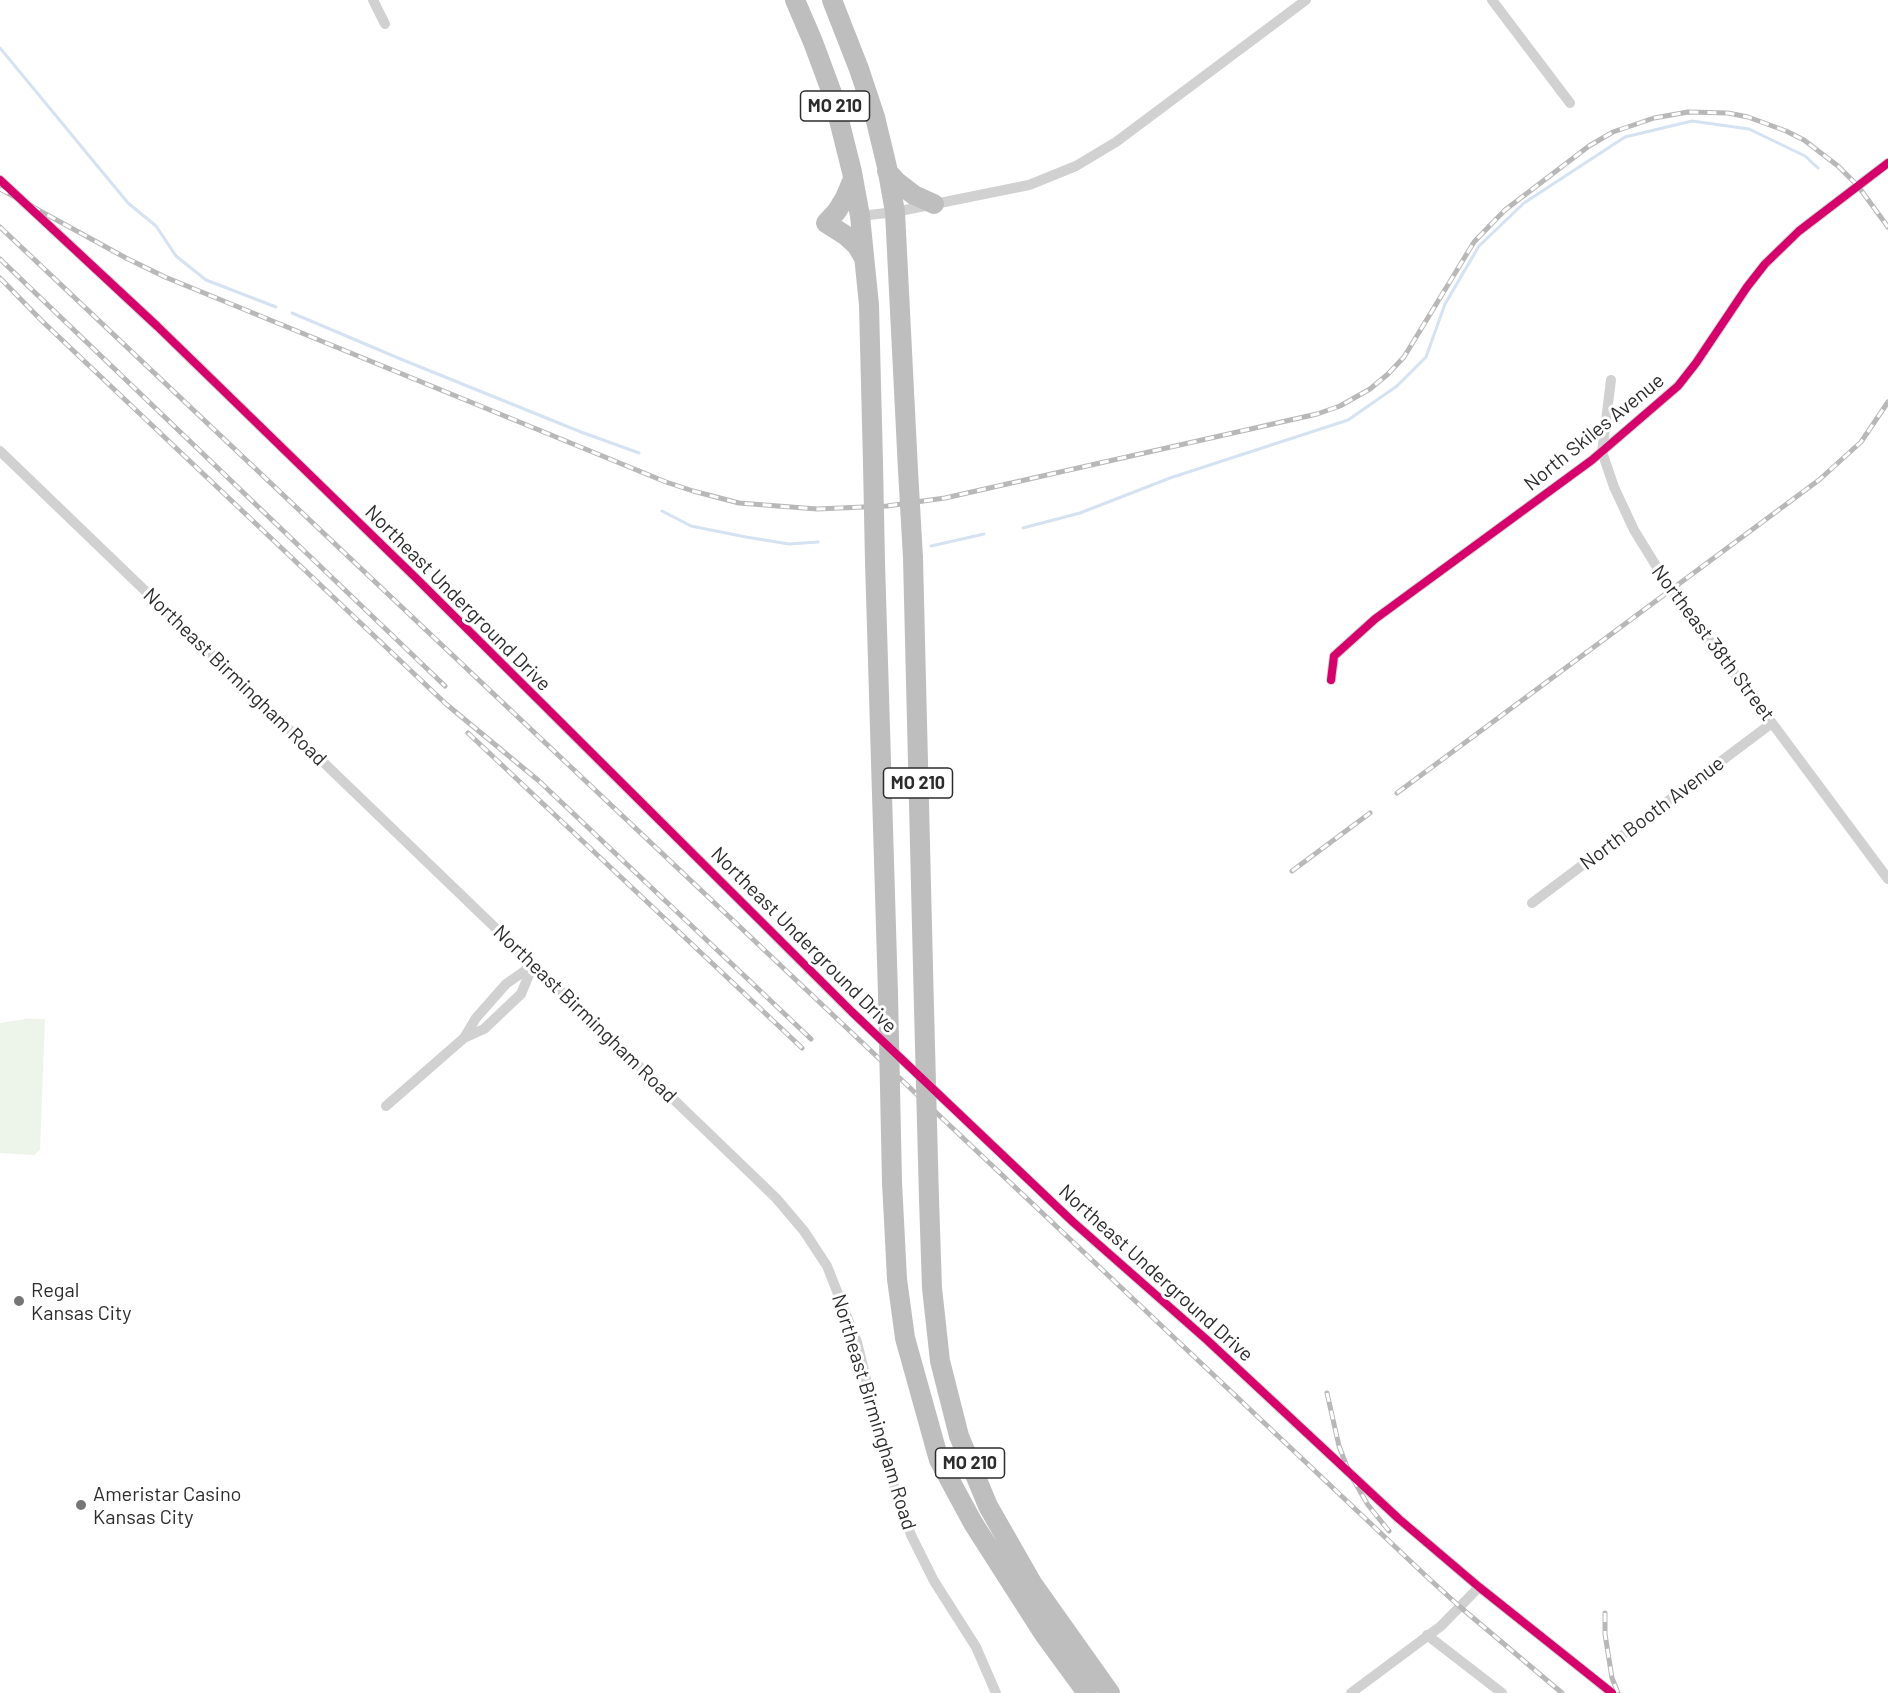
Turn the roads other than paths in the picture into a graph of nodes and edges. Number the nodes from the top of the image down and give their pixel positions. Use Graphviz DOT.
graph roads {
  1 [pos="373,0"];
  2 [pos="795,0"];
  3 [pos="832,0"];
  4 [pos="1306,0"];
  5 [pos="1492,0"];
  6 [pos="385,24"];
  7 [pos="1570,103"];
  8 [pos="1888,164"];
  9 [pos="887,171"];
  10 [pos="853,179"];
  11 [pos="0,180"];
  12 [pos="934,204"];
  13 [pos="895,212"];
  14 [pos="860,216"];
  15 [pos="864,259"];
  16 [pos="1611,380"];
  17 [pos="0,451"];
  18 [pos="1602,452"];
  19 [pos="1331,681"];
  20 [pos="1772,723"];
  21 [pos="1888,879"];
  22 [pos="1532,903"];
  23 [pos="533,965"];
  24 [pos="464,1038"];
  25 [pos="386,1106"];
  26 [pos="1479,1587"];
  27 [pos="1427,1635"];
  28 [pos="996,1693"];
  29 [pos="1087,1693"];
  30 [pos="1110,1693"];
  31 [pos="1351,1693"];
  32 [pos="1502,1693"];
  33 [pos="1612,1693"];
  1 -- 6 [label="street"];
  2 -- 10 [label="highway, MO 210"];
  3 -- 9 [label="highway, MO 210"];
  4 -- 12 [label="street"];
  5 -- 7 [label="street"];
  8 -- 18 [label="street, North Skiles Avenue"];
  9 -- 12 [label="highway"];
  9 -- 13 [label="highway, MO 210"];
  10 -- 14 [label="highway, MO 210"];
  10 -- 15 [label="highway"];
  11 -- 26 [label="street, Northeast Underground Drive"];
  12 -- 13 [label="street"];
  13 -- 14 [label="street"];
  13 -- 30 [label="highway, MO 210, bridge"];
  14 -- 15 [label="highway, MO 210"];
  15 -- 29 [label="highway, MO 210, bridge"];
  16 -- 18 [label="street, Northeast 38th Street"];
  17 -- 23 [label="street, Northeast Birmingham Road"];
  18 -- 19 [label="street, North Skiles Avenue"];
  18 -- 20 [label="street, Northeast 38th Street"];
  20 -- 21 [label="street, Northeast 38th Street"];
  20 -- 22 [label="street, North Booth Avenue"];
  23 -- 24 [label="street"];
  23 -- 24 [label="street"];
  23 -- 28 [label="street, Northeast Birmingham Road"];
  24 -- 25 [label="street"];
  26 -- 27 [label="street"];
  26 -- 33 [label="street, Northeast Underground Drive"];
  27 -- 31 [label="street"];
  27 -- 32 [label="street"];
}
